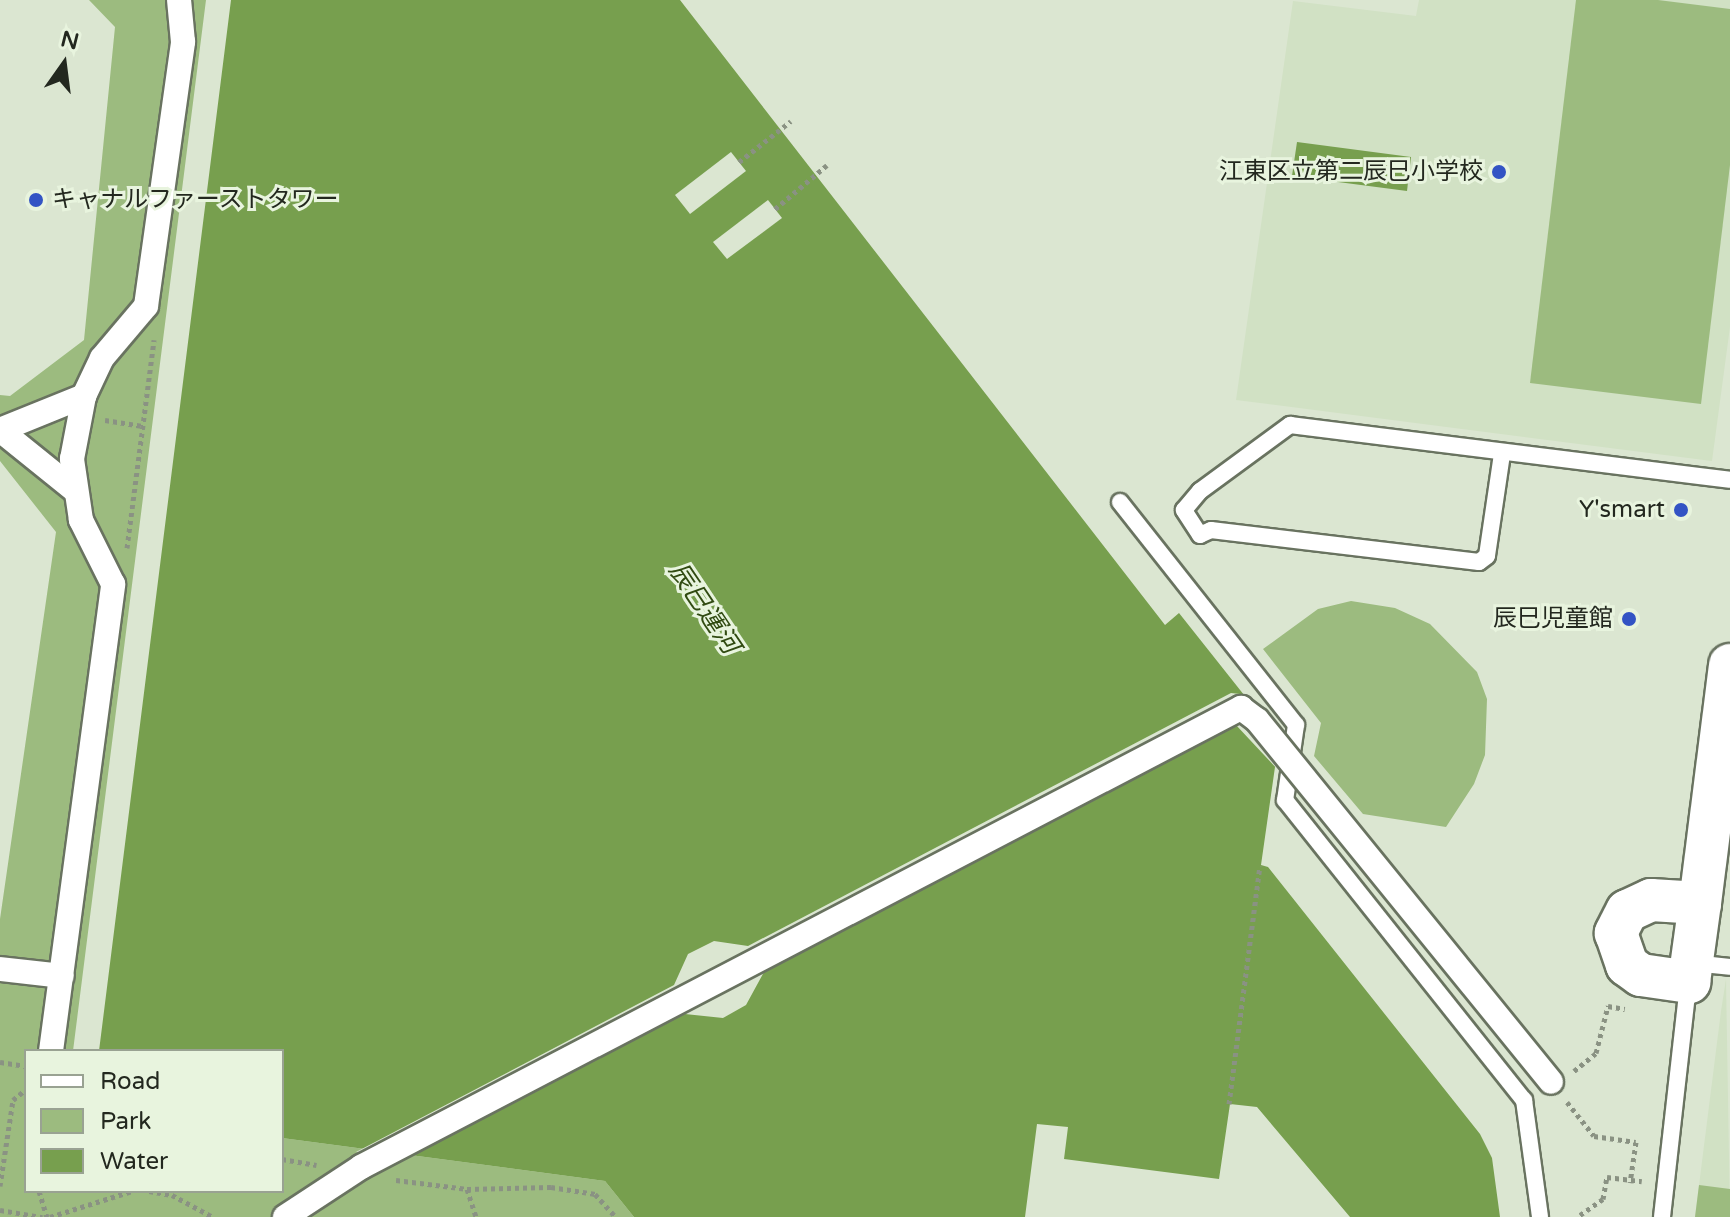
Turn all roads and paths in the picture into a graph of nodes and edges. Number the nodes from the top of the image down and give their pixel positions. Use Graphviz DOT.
graph roads {
  1 [pos="179,0"];
  2 [pos="791,121"];
  3 [pos="739,162"];
  4 [pos="827,165"];
  5 [pos="775,209"];
  6 [pos="146,306"];
  7 [pos="81,406"];
  8 [pos="143,426"];
  9 [pos="0,430"];
  10 [pos="1502,454"];
  11 [pos="1730,480"];
  12 [pos="73,489"];
  13 [pos="1120,502"];
  14 [pos="113,584"];
  15 [pos="1730,665"];
  16 [pos="1260,866"];
  17 [pos="1700,903"];
  18 [pos="0,969"];
  19 [pos="1703,970"];
  20 [pos="62,976"];
  21 [pos="1608,1006"];
  22 [pos="51,1049"];
  23 [pos="0,1062"];
  24 [pos="24,1066"];
  25 [pos="1553,1084"];
  26 [pos="24,1091"];
  27 [pos="1229,1104"];
  28 [pos="284,1159"];
  29 [pos="327,1167"];
  30 [pos="389,1179"];
  31 [pos="1630,1181"];
  32 [pos="1666,1184"];
  33 [pos="0,1186"];
  34 [pos="467,1189"];
  35 [pos="40,1193"];
  36 [pos="125,1193"];
  37 [pos="160,1193"];
  38 [pos="0,1210"];
  39 [pos="1580,1215"];
  40 [pos="46,1217"];
  41 [pos="213,1217"];
  42 [pos="285,1217"];
  43 [pos="476,1217"];
  44 [pos="616,1217"];
  45 [pos="1540,1217"];
  46 [pos="1662,1217"];
  1 -- 6 [label="street"];
  2 -- 3 [label="path, bridge"];
  4 -- 5 [label="path, bridge"];
  6 -- 7 [label="street"];
  6 -- 8 [label="path"];
  7 -- 8 [label="path"];
  7 -- 9 [label="street"];
  7 -- 12 [label="street"];
  8 -- 14 [label="path"];
  9 -- 12 [label="street"];
  10 -- 10 [label="lane"];
  10 -- 11 [label="lane"];
  12 -- 14 [label="street"];
  13 -- 45 [label="lane"];
  14 -- 20 [label="street"];
  15 -- 17 [label="street"];
  16 -- 27 [label="path"];
  17 -- 19 [label="street"];
  17 -- 19 [label="street"];
  18 -- 20 [label="street"];
  19 -- 32 [label="lane"];
  20 -- 22 [label="street"];
  21 -- 25 [label="path"];
  23 -- 24 [label="path"];
  25 -- 31 [label="path"];
  25 -- 42 [label="street, bridge"];
  26 -- 33 [label="path"];
  28 -- 29 [label="path"];
  30 -- 34 [label="path"];
  31 -- 32 [label="path"];
  31 -- 39 [label="path"];
  32 -- 46 [label="lane"];
  34 -- 43 [label="path"];
  34 -- 44 [label="path"];
  35 -- 40 [label="path"];
  36 -- 40 [label="path"];
  37 -- 41 [label="path"];
  38 -- 40 [label="path"];
}
